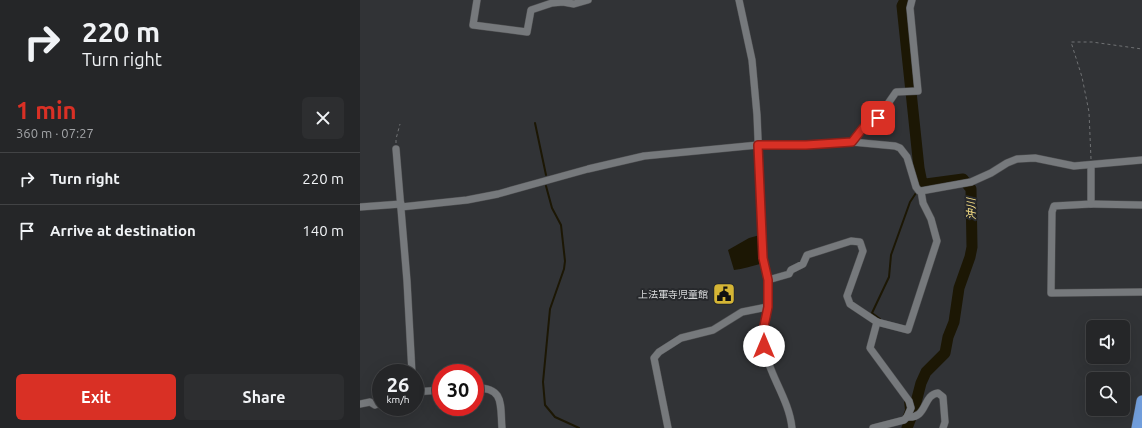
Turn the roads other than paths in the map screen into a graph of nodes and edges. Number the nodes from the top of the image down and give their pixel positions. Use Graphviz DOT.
graph roads {
  1 [pos="477,0"];
  2 [pos="588,0"];
  3 [pos="739,0"];
  4 [pos="912,0"];
  5 [pos="852,142"];
  6 [pos="758,145"];
  7 [pos="396,149"];
  8 [pos="1142,160"];
  9 [pos="1091,165"];
  10 [pos="921,191"];
  11 [pos="1091,204"];
  12 [pos="1142,205"];
  13 [pos="401,206"];
  14 [pos="360,207"];
  15 [pos="768,280"];
  16 [pos="1142,292"];
  17 [pos="768,307"];
  18 [pos="877,322"];
  19 [pos="412,364"];
  20 [pos="484,389"];
  21 [pos="1142,401"];
  22 [pos="372,403"];
  23 [pos="360,404"];
  24 [pos="907,419"];
  25 [pos="502,428"];
  26 [pos="668,428"];
  27 [pos="792,428"];
  28 [pos="873,428"];
  29 [pos="943,428"];
  30 [pos="1137,428"];
  1 -- 2 [label="street"];
  3 -- 6 [label="street"];
  4 -- 5 [label="street"];
  5 -- 6 [label="street"];
  5 -- 10 [label="street"];
  6 -- 13 [label="street"];
  6 -- 15 [label="street"];
  7 -- 13 [label="street"];
  8 -- 9 [label="street"];
  9 -- 10 [label="street"];
  9 -- 11 [label="street"];
  10 -- 18 [label="street"];
  11 -- 12 [label="street"];
  11 -- 16 [label="street"];
  13 -- 14 [label="street"];
  13 -- 19 [label="street"];
  15 -- 17 [label="street"];
  15 -- 18 [label="street"];
  17 -- 26 [label="street"];
  17 -- 27 [label="street"];
  18 -- 24 [label="street"];
  20 -- 25 [label="street"];
  21 -- 30 [label="highway"];
  22 -- 23 [label="street"];
  24 -- 28 [label="street"];
  24 -- 29 [label="street"];
}
